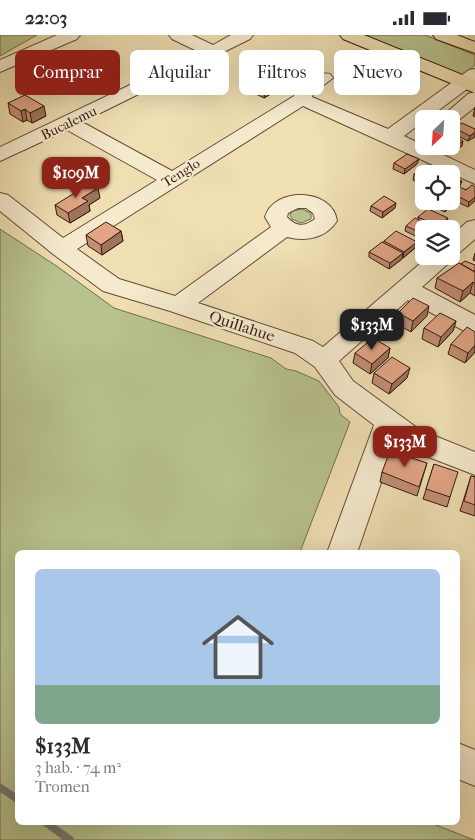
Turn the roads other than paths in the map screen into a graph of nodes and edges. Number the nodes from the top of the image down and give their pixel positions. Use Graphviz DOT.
graph roads {
  1 [pos="71,35"];
  2 [pos="178,35"];
  3 [pos="244,35"];
  4 [pos="349,35"];
  5 [pos="442,35"];
  6 [pos="475,48"];
  7 [pos="210,50"];
  8 [pos="218,50"];
  9 [pos="0,67"];
  10 [pos="471,81"];
  11 [pos="130,93"];
  12 [pos="303,95"];
  13 [pos="475,98"];
  14 [pos="302,99"];
  15 [pos="436,110"];
  16 [pos="460,110"];
  17 [pos="69,123"];
  18 [pos="415,124"];
  19 [pos="390,137"];
  20 [pos="415,142"];
  21 [pos="0,155"];
  22 [pos="438,155"];
  23 [pos="475,178"];
  24 [pos="171,179"];
  25 [pos="0,200"];
  26 [pos="475,227"];
  27 [pos="285,228"];
  28 [pos="460,241"];
  29 [pos="61,249"];
  30 [pos="433,265"];
  31 [pos="406,289"];
  32 [pos="179,305"];
  33 [pos="475,326"];
  34 [pos="324,359"];
  35 [pos="388,423"];
  36 [pos="475,464"];
  37 [pos="343,550"];
  38 [pos="460,762"];
  39 [pos="475,768"];
  1 -- 9 [label="street"];
  2 -- 7 [label="street"];
  3 -- 8 [label="street, Bucalemu"];
  4 -- 10 [label="main road"];
  5 -- 6 [label="main road"];
  10 -- 15 [label="street"];
  11 -- 17 [label="street, Bucalemu"];
  12 -- 14 [label="street, Tenglo"];
  13 -- 16 [label="street"];
  14 -- 19 [label="street"];
  14 -- 24 [label="street, Tenglo"];
  17 -- 21 [label="street, Bucalemu"];
  17 -- 24 [label="street"];
  18 -- 19 [label="street"];
  19 -- 20 [label="street"];
  22 -- 23 [label="street"];
  24 -- 29 [label="street, Tenglo"];
  25 -- 29 [label="street, Quillahue"];
  26 -- 28 [label="street"];
  27 -- 32 [label="street"];
  29 -- 32 [label="street, Quillahue"];
  30 -- 31 [label="street"];
  31 -- 33 [label="street"];
  31 -- 34 [label="street"];
  32 -- 34 [label="street, Quillahue"];
  34 -- 35 [label="street, Quillahue"];
  35 -- 36 [label="street, Quillahue"];
  35 -- 37 [label="street"];
  38 -- 39 [label="street"];
}
